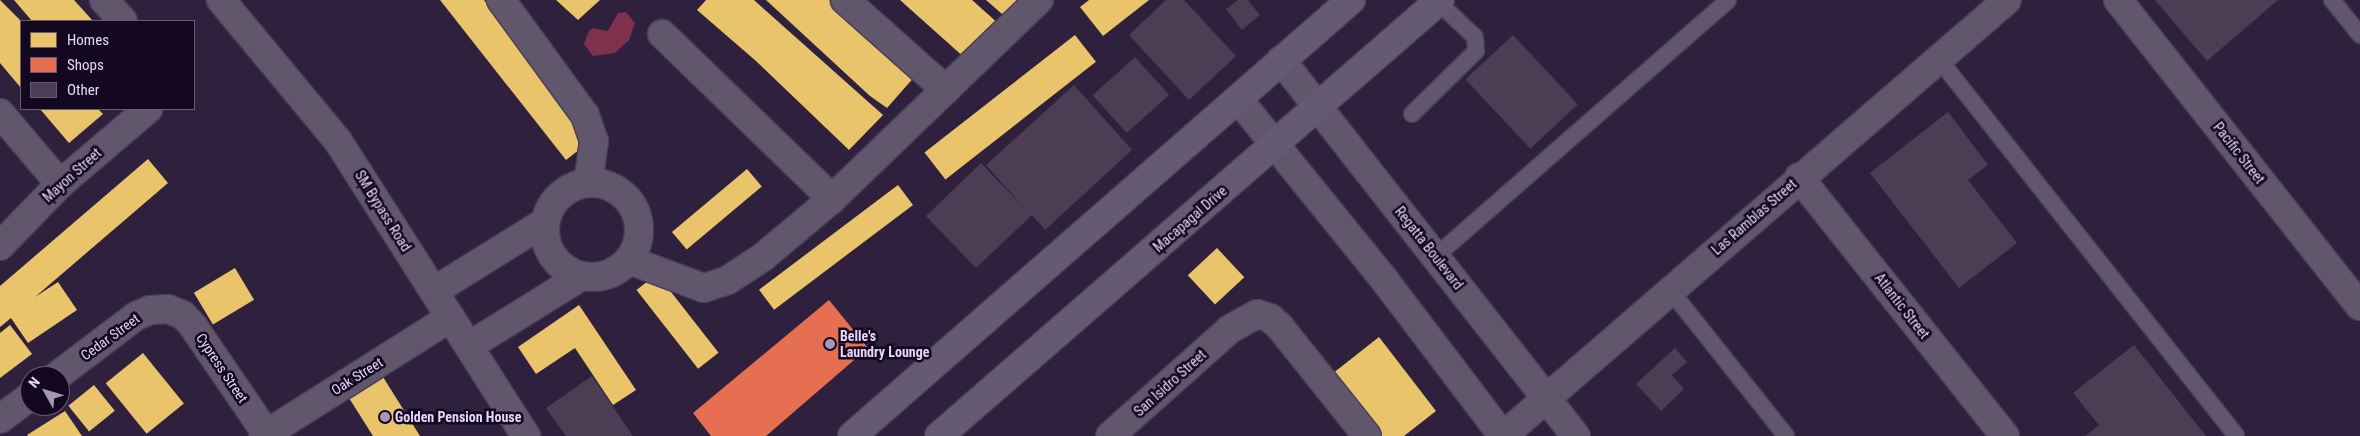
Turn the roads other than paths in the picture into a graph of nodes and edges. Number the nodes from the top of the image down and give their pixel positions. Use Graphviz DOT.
graph roads {
  1 [pos="104,0"];
  2 [pos="221,0"];
  3 [pos="502,0"];
  4 [pos="845,0"];
  5 [pos="1039,0"];
  6 [pos="1351,0"];
  7 [pos="1728,0"];
  8 [pos="2007,0"];
  9 [pos="2118,0"];
  10 [pos="2332,0"];
  11 [pos="1439,1"];
  12 [pos="122,20"];
  13 [pos="662,34"];
  14 [pos="2360,35"];
  15 [pos="1938,58"];
  16 [pos="1281,60"];
  17 [pos="946,90"];
  18 [pos="1238,99"];
  19 [pos="1319,108"];
  20 [pos="147,110"];
  21 [pos="0,113"];
  22 [pos="1412,114"];
  23 [pos="1276,146"];
  24 [pos="1799,177"];
  25 [pos="588,183"];
  26 [pos="60,184"];
  27 [pos="832,199"];
  28 [pos="545,222"];
  29 [pos="0,246"];
  30 [pos="1436,256"];
  31 [pos="628,260"];
  32 [pos="582,276"];
  33 [pos="1670,290"];
  34 [pos="434,291"];
  35 [pos="2360,306"];
  36 [pos="168,309"];
  37 [pos="451,317"];
  38 [pos="469,346"];
  39 [pos="69,366"];
  40 [pos="1547,398"];
  41 [pos="20,404"];
  42 [pos="0,419"];
  43 [pos="1361,434"];
  44 [pos="266,435"];
  45 [pos="526,436"];
  46 [pos="852,436"];
  47 [pos="939,436"];
  48 [pos="1110,436"];
  49 [pos="1503,436"];
  50 [pos="1576,436"];
  51 [pos="1786,436"];
  52 [pos="2005,436"];
  53 [pos="2236,436"];
  1 -- 12 [label="street"];
  2 -- 34 [label="street, SM Bypass Road"];
  3 -- 25 [label="street"];
  4 -- 17 [label="street"];
  5 -- 17 [label="street"];
  6 -- 16 [label="main road"];
  7 -- 30 [label="lane"];
  8 -- 15 [label="street, Las Ramblas Street"];
  9 -- 35 [label="street, Pacific Street"];
  10 -- 14 [label="lane"];
  11 -- 19 [label="main road, Macapagal Drive"];
  11 -- 22 [label="lane"];
  13 -- 27 [label="street"];
  15 -- 24 [label="street, Las Ramblas Street"];
  15 -- 53 [label="lane"];
  16 -- 18 [label="main road"];
  16 -- 19 [label="street, Regatta Boulevard"];
  17 -- 27 [label="street"];
  18 -- 23 [label="street"];
  18 -- 46 [label="main road"];
  19 -- 23 [label="main road, Macapagal Drive"];
  19 -- 30 [label="street, Regatta Boulevard"];
  20 -- 26 [label="street, Mayon Street"];
  21 -- 26 [label="street"];
  23 -- 47 [label="main road, Macapagal Drive"];
  23 -- 49 [label="street"];
  24 -- 33 [label="street, Las Ramblas Street"];
  24 -- 52 [label="street, Atlantic Street"];
  25 -- 28 [label="street"];
  25 -- 31 [label="street"];
  26 -- 29 [label="street, Mayon Street"];
  27 -- 31 [label="street"];
  28 -- 32 [label="street"];
  28 -- 34 [label="street"];
  30 -- 40 [label="street, Regatta Boulevard"];
  31 -- 32 [label="street"];
  32 -- 38 [label="street"];
  33 -- 40 [label="street, Las Ramblas Street"];
  33 -- 51 [label="lane"];
  34 -- 37 [label="street, SM Bypass Road"];
  36 -- 39 [label="street, Cedar Street"];
  36 -- 44 [label="street, Cypress Street"];
  37 -- 38 [label="street, SM Bypass Road"];
  37 -- 44 [label="street, Oak Street"];
  38 -- 45 [label="street, SM Bypass Road"];
  40 -- 49 [label="street, Las Ramblas Street"];
  40 -- 50 [label="street, Regatta Boulevard"];
  41 -- 42 [label="street"];
  43 -- 48 [label="street, San Isidro Street"];
}
